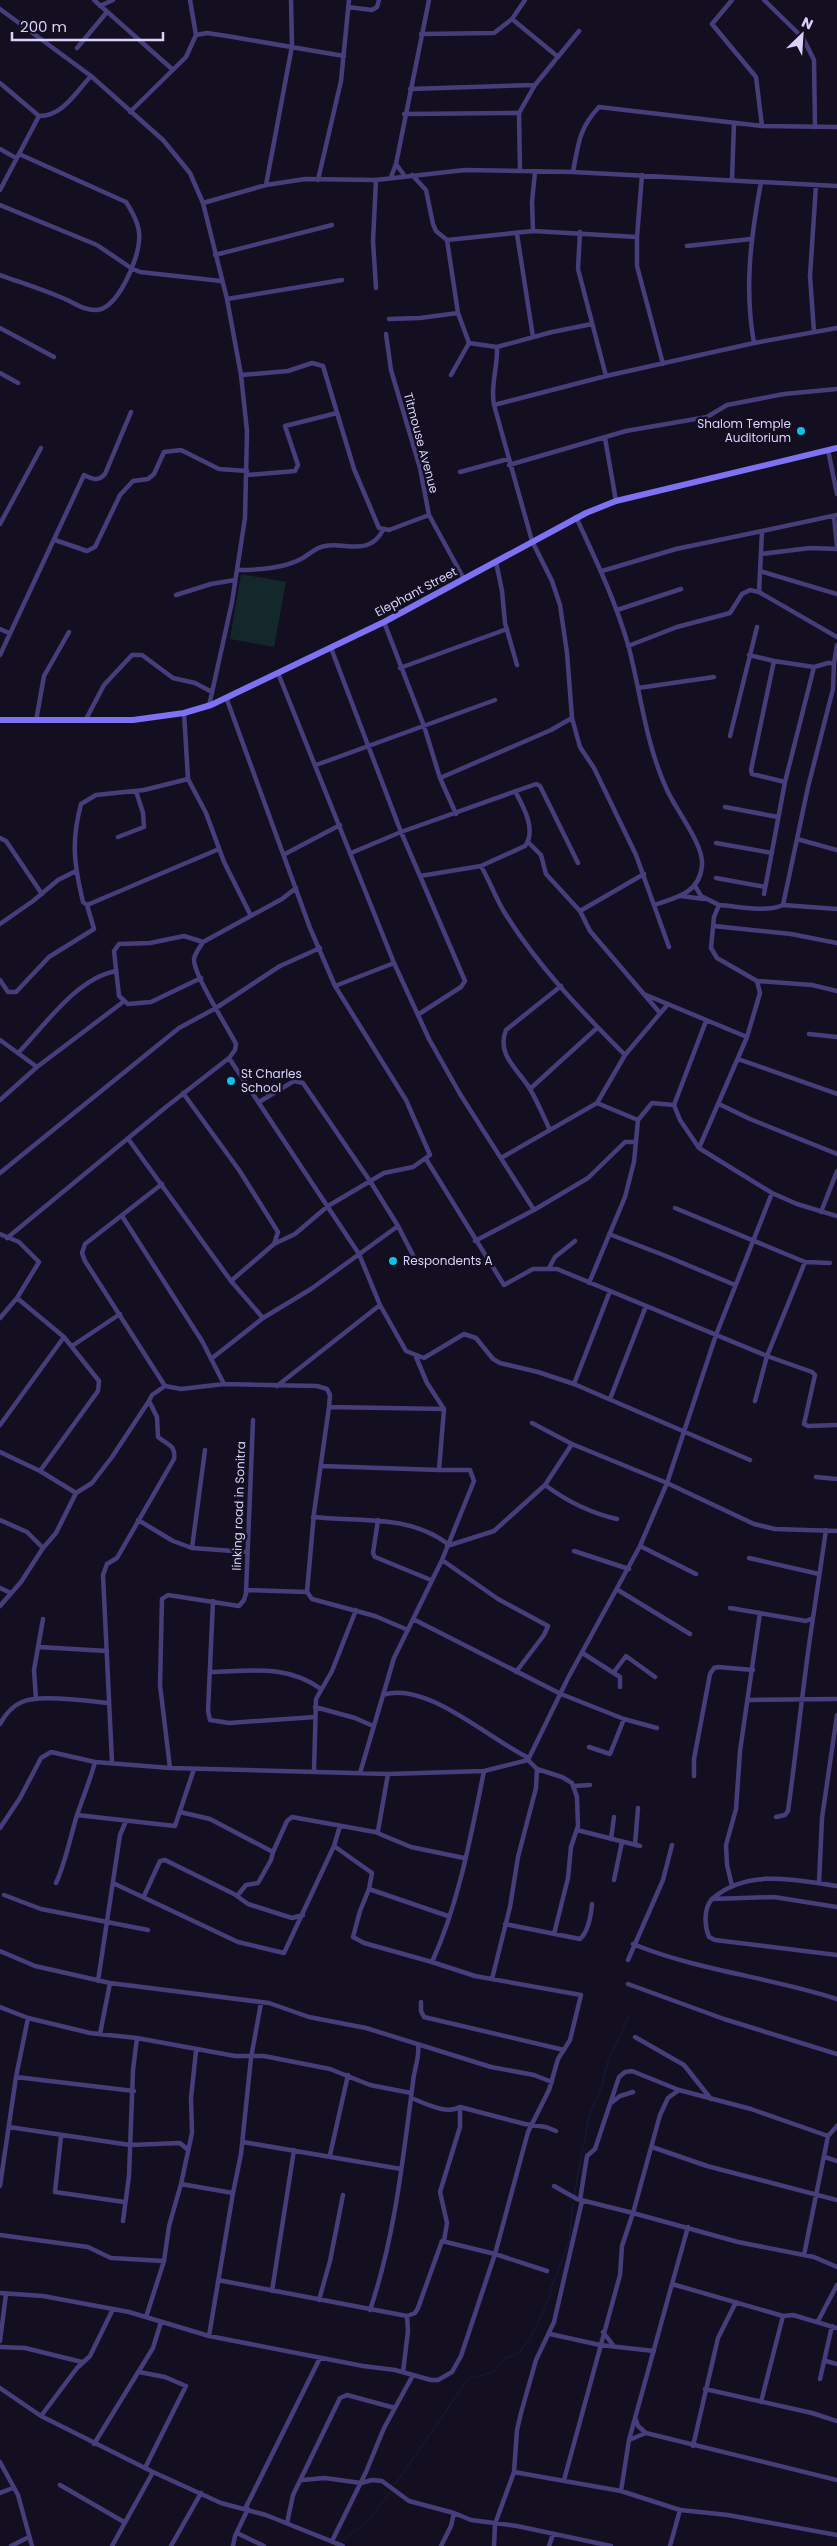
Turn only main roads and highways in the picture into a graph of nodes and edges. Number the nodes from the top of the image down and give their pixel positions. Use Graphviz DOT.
graph roads {
  1 [pos="837,448"];
  2 [pos="0,720"];
  1 -- 2 [label="main road, Elephant Street"];
}
